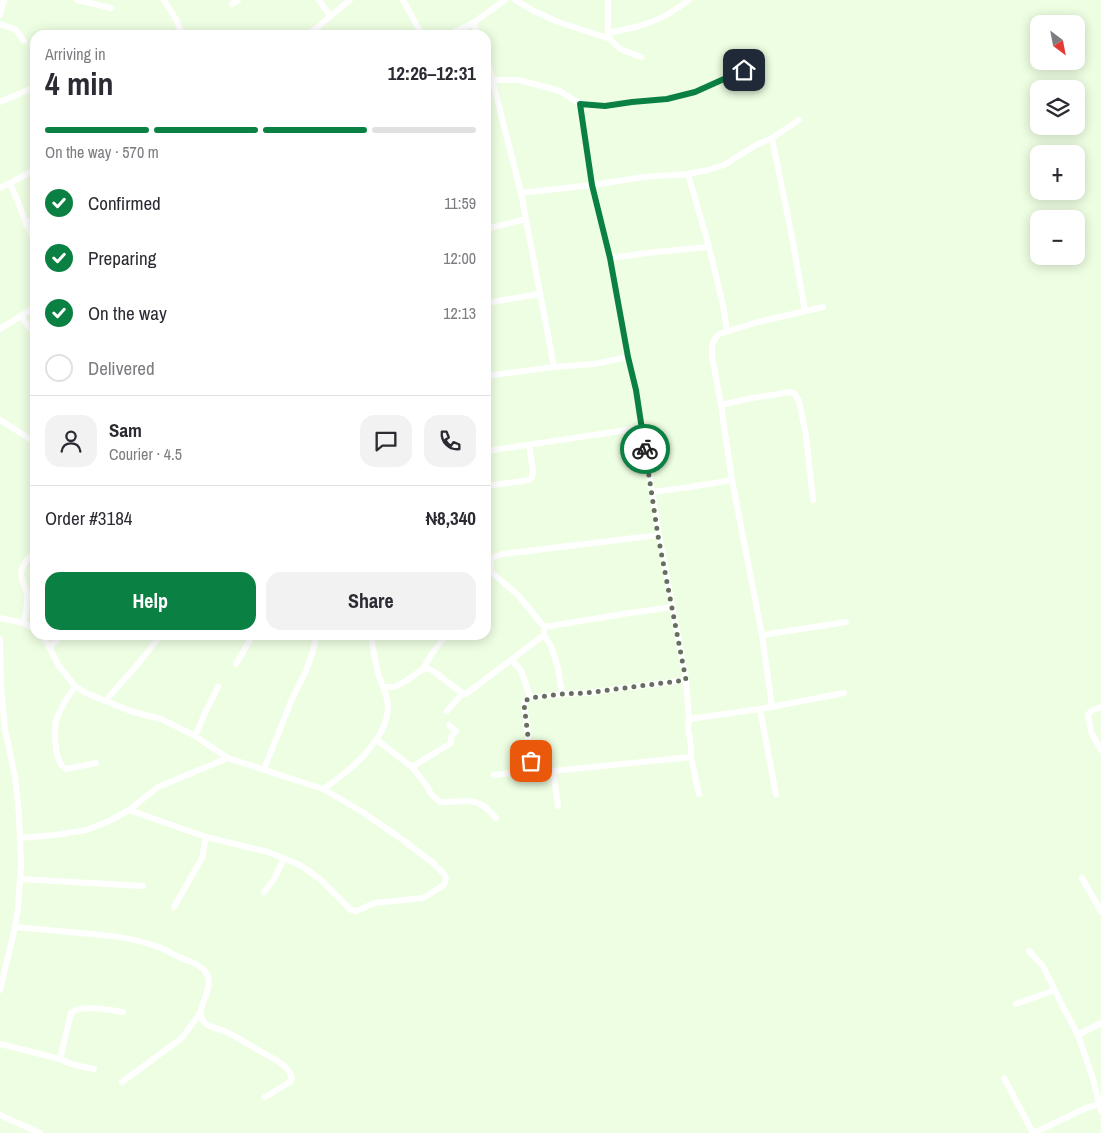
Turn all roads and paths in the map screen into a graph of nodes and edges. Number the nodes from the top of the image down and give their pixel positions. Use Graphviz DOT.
graph roads {
  1 [pos="4,0"];
  2 [pos="77,0"];
  3 [pos="164,0"];
  4 [pos="238,0"];
  5 [pos="319,0"];
  6 [pos="350,0"];
  7 [pos="403,0"];
  8 [pos="505,0"];
  9 [pos="515,0"];
  10 [pos="608,0"];
  11 [pos="689,0"];
  12 [pos="232,4"];
  13 [pos="111,8"];
  14 [pos="0,15"];
  15 [pos="330,16"];
  16 [pos="473,23"];
  17 [pos="0,24"];
  18 [pos="180,30"];
  19 [pos="314,30"];
  20 [pos="419,30"];
  21 [pos="459,30"];
  22 [pos="476,30"];
  23 [pos="609,36"];
  24 [pos="24,41"];
  25 [pos="641,56"];
  26 [pos="744,70"];
  27 [pos="491,76"];
  28 [pos="492,80"];
  29 [pos="30,89"];
  30 [pos="0,102"];
  31 [pos="580,104"];
  32 [pos="799,120"];
  33 [pos="772,138"];
  34 [pos="30,173"];
  35 [pos="688,174"];
  36 [pos="10,183"];
  37 [pos="592,185"];
  38 [pos="0,188"];
  39 [pos="521,193"];
  40 [pos="526,219"];
  41 [pos="30,222"];
  42 [pos="26,225"];
  43 [pos="491,227"];
  44 [pos="30,233"];
  45 [pos="709,248"];
  46 [pos="610,258"];
  47 [pos="540,294"];
  48 [pos="491,302"];
  49 [pos="823,307"];
  50 [pos="30,310"];
  51 [pos="805,311"];
  52 [pos="21,316"];
  53 [pos="0,318"];
  54 [pos="2,327"];
  55 [pos="30,328"];
  56 [pos="728,331"];
  57 [pos="628,357"];
  58 [pos="554,367"];
  59 [pos="491,375"];
  60 [pos="722,405"];
  61 [pos="0,420"];
  62 [pos="641,428"];
  63 [pos="30,439"];
  64 [pos="529,446"];
  65 [pos="491,450"];
  66 [pos="732,480"];
  67 [pos="491,485"];
  68 [pos="652,492"];
  69 [pos="813,500"];
  70 [pos="658,536"];
  71 [pos="30,557"];
  72 [pos="491,558"];
  73 [pos="491,572"];
  74 [pos="672,607"];
  75 [pos="0,618"];
  76 [pos="846,622"];
  77 [pos="24,623"];
  78 [pos="30,627"];
  79 [pos="544,627"];
  80 [pos="544,635"];
  81 [pos="762,635"];
  82 [pos="0,639"];
  83 [pos="46,640"];
  84 [pos="56,640"];
  85 [pos="157,640"];
  86 [pos="250,640"];
  87 [pos="314,640"];
  88 [pos="372,640"];
  89 [pos="442,640"];
  90 [pos="50,647"];
  91 [pos="511,660"];
  92 [pos="236,664"];
  93 [pos="423,669"];
  94 [pos="686,680"];
  95 [pos="75,686"];
  96 [pos="218,687"];
  97 [pos="384,687"];
  98 [pos="844,693"];
  99 [pos="463,694"];
  100 [pos="562,694"];
  101 [pos="530,698"];
  102 [pos="105,702"];
  103 [pos="772,706"];
  104 [pos="1101,707"];
  105 [pos="760,709"];
  106 [pos="446,711"];
  107 [pos="689,719"];
  108 [pos="449,725"];
  109 [pos="3,731"];
  110 [pos="195,736"];
  111 [pos="377,740"];
  112 [pos="1101,750"];
  113 [pos="691,757"];
  114 [pos="228,758"];
  115 [pos="96,763"];
  116 [pos="412,767"];
  117 [pos="264,769"];
  118 [pos="533,770"];
  119 [pos="553,771"];
  120 [pos="494,775"];
  121 [pos="323,789"];
  122 [pos="698,794"];
  123 [pos="776,794"];
  124 [pos="558,806"];
  125 [pos="129,810"];
  126 [pos="496,818"];
  127 [pos="206,837"];
  128 [pos="20,838"];
  129 [pos="284,858"];
  130 [pos="1082,878"];
  131 [pos="20,879"];
  132 [pos="143,886"];
  133 [pos="264,892"];
  134 [pos="174,907"];
  135 [pos="1101,912"];
  136 [pos="15,927"];
  137 [pos="1029,951"];
  138 [pos="0,990"];
  139 [pos="1055,990"];
  140 [pos="1016,1004"];
  141 [pos="123,1012"];
  142 [pos="200,1012"];
  143 [pos="1101,1023"];
  144 [pos="1078,1035"];
  145 [pos="0,1044"];
  146 [pos="60,1060"];
  147 [pos="94,1069"];
  148 [pos="1004,1078"];
  149 [pos="122,1082"];
  150 [pos="265,1097"];
  151 [pos="1100,1108"];
  152 [pos="0,1115"];
  153 [pos="40,1133"];
  154 [pos="1033,1133"];
  1 -- 14 [label="street"];
  2 -- 13 [label="street"];
  3 -- 18 [label="street"];
  4 -- 12 [label="street"];
  5 -- 15 [label="street"];
  6 -- 15 [label="street"];
  7 -- 20 [label="street"];
  8 -- 16 [label="street"];
  9 -- 23 [label="street"];
  10 -- 23 [label="street"];
  11 -- 23 [label="street"];
  15 -- 19 [label="street"];
  16 -- 21 [label="street"];
  16 -- 22 [label="street"];
  17 -- 24 [label="street"];
  23 -- 25 [label="street"];
  26 -- 31 [label="street"];
  27 -- 28 [label="street"];
  28 -- 31 [label="street"];
  28 -- 39 [label="street"];
  29 -- 30 [label="street"];
  31 -- 37 [label="street"];
  32 -- 33 [label="street"];
  33 -- 35 [label="street"];
  33 -- 51 [label="street"];
  34 -- 36 [label="street"];
  35 -- 37 [label="street"];
  35 -- 45 [label="street"];
  36 -- 38 [label="street"];
  36 -- 42 [label="street"];
  37 -- 39 [label="street"];
  37 -- 46 [label="street"];
  39 -- 40 [label="street"];
  40 -- 43 [label="street"];
  40 -- 47 [label="street"];
  41 -- 42 [label="street"];
  42 -- 44 [label="street"];
  45 -- 46 [label="street"];
  45 -- 56 [label="street"];
  46 -- 57 [label="street"];
  47 -- 48 [label="street"];
  47 -- 58 [label="street"];
  49 -- 51 [label="street"];
  50 -- 52 [label="street"];
  51 -- 56 [label="street"];
  52 -- 54 [label="street"];
  52 -- 55 [label="street"];
  53 -- 54 [label="street"];
  56 -- 60 [label="street"];
  57 -- 58 [label="street"];
  57 -- 62 [label="street"];
  58 -- 59 [label="street"];
  60 -- 66 [label="street"];
  60 -- 69 [label="street"];
  61 -- 63 [label="street"];
  62 -- 64 [label="street"];
  62 -- 68 [label="street"];
  64 -- 65 [label="street"];
  64 -- 67 [label="street"];
  66 -- 68 [label="street"];
  66 -- 81 [label="street"];
  68 -- 70 [label="street"];
  70 -- 72 [label="street"];
  70 -- 74 [label="street"];
  71 -- 77 [label="street"];
  73 -- 79 [label="street"];
  74 -- 79 [label="street"];
  74 -- 94 [label="street"];
  75 -- 77 [label="street"];
  76 -- 81 [label="street"];
  77 -- 78 [label="street"];
  79 -- 80 [label="street"];
  80 -- 91 [label="street"];
  80 -- 100 [label="street"];
  81 -- 103 [label="street"];
  82 -- 109 [label="street"];
  83 -- 90 [label="street"];
  84 -- 90 [label="street"];
  85 -- 102 [label="street"];
  86 -- 92 [label="street"];
  87 -- 117 [label="street"];
  88 -- 97 [label="street"];
  89 -- 93 [label="street"];
  90 -- 95 [label="street"];
  91 -- 99 [label="street"];
  91 -- 101 [label="street"];
  93 -- 97 [label="street"];
  93 -- 99 [label="street"];
  94 -- 100 [label="street"];
  94 -- 107 [label="street"];
  95 -- 102 [label="street"];
  95 -- 115 [label="street"];
  96 -- 110 [label="street"];
  97 -- 111 [label="street"];
  98 -- 103 [label="street"];
  99 -- 106 [label="street"];
  100 -- 101 [label="street"];
  101 -- 118 [label="street"];
  102 -- 110 [label="street"];
  103 -- 105 [label="street"];
  104 -- 112 [label="street"];
  105 -- 107 [label="street"];
  105 -- 123 [label="street"];
  107 -- 113 [label="street"];
  108 -- 116 [label="street"];
  109 -- 128 [label="street"];
  110 -- 114 [label="street"];
  111 -- 116 [label="street"];
  111 -- 121 [label="street"];
  113 -- 119 [label="street"];
  113 -- 122 [label="street"];
  114 -- 117 [label="street"];
  114 -- 125 [label="street"];
  116 -- 126 [label="street"];
  117 -- 121 [label="street"];
  118 -- 119 [label="street"];
  118 -- 120 [label="street"];
  119 -- 124 [label="street"];
  121 -- 129 [label="street"];
  125 -- 127 [label="street"];
  125 -- 128 [label="street"];
  127 -- 129 [label="street"];
  127 -- 134 [label="street"];
  128 -- 131 [label="street"];
  129 -- 133 [label="street"];
  130 -- 135 [label="street"];
  131 -- 132 [label="street"];
  131 -- 136 [label="street"];
  136 -- 138 [label="street"];
  136 -- 142 [label="street"];
  137 -- 139 [label="street"];
  139 -- 140 [label="street"];
  139 -- 144 [label="street"];
  141 -- 146 [label="street"];
  142 -- 149 [label="street"];
  142 -- 150 [label="street"];
  143 -- 144 [label="street"];
  144 -- 151 [label="street"];
  145 -- 146 [label="street"];
  146 -- 147 [label="street"];
  148 -- 154 [label="street"];
  151 -- 154 [label="street"];
  152 -- 153 [label="street"];
}
